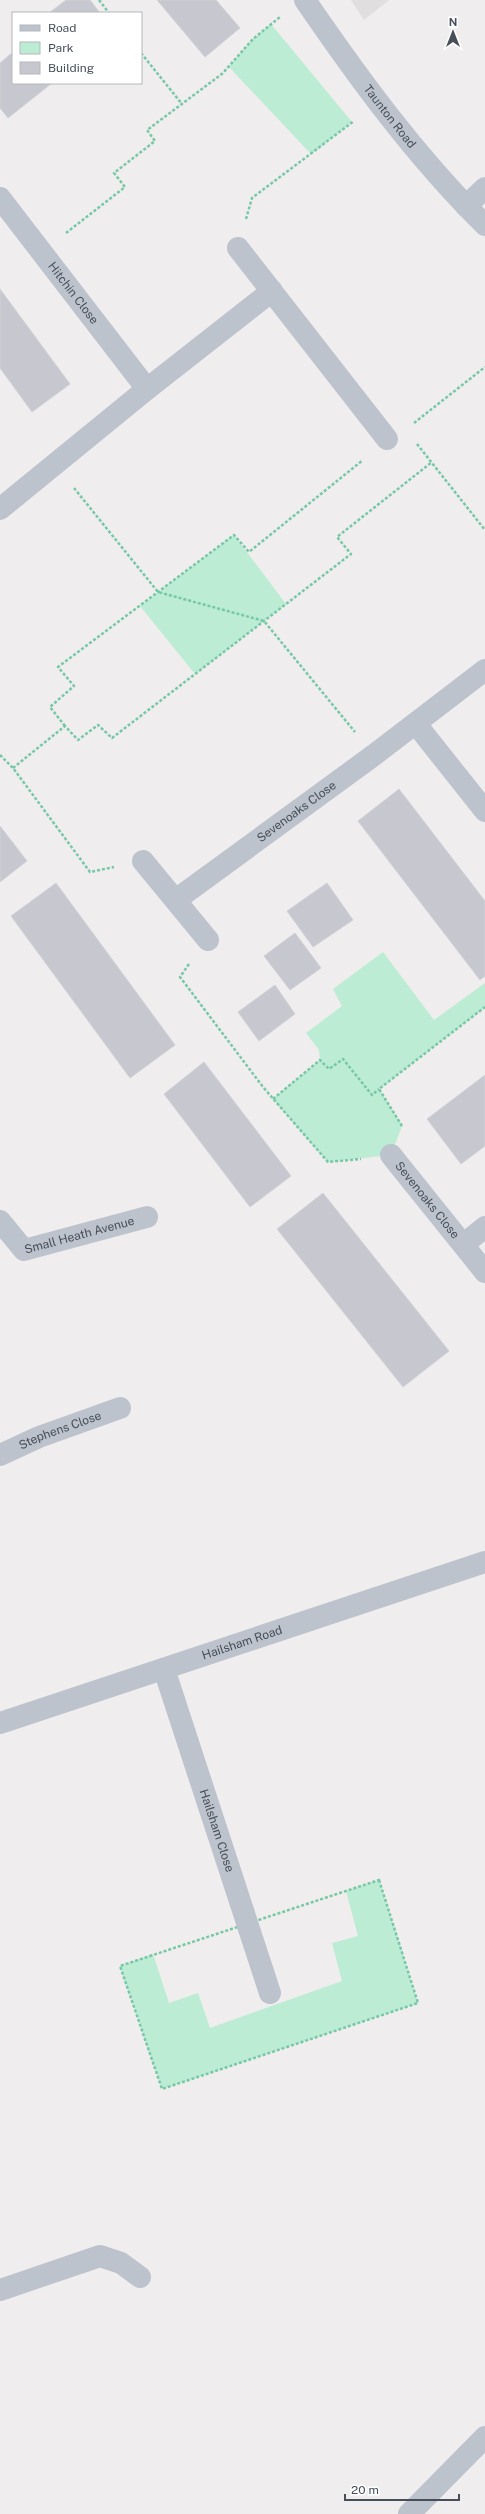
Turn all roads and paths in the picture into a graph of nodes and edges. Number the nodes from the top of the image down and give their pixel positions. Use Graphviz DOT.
graph roads {
  1 [pos="99,0"];
  2 [pos="305,0"];
  3 [pos="109,12"];
  4 [pos="282,16"];
  5 [pos="142,54"];
  6 [pos="379,102"];
  7 [pos="182,104"];
  8 [pos="485,188"];
  9 [pos="0,198"];
  10 [pos="466,206"];
  11 [pos="485,225"];
  12 [pos="238,248"];
  13 [pos="42,252"];
  14 [pos="272,292"];
  15 [pos="485,367"];
  16 [pos="147,389"];
  17 [pos="397,435"];
  18 [pos="432,462"];
  19 [pos="54,465"];
  20 [pos="0,509"];
  21 [pos="485,530"];
  22 [pos="158,592"];
  23 [pos="264,621"];
  24 [pos="485,670"];
  25 [pos="416,724"];
  26 [pos="64,726"];
  27 [pos="0,755"];
  28 [pos="374,755"];
  29 [pos="13,768"];
  30 [pos="485,811"];
  31 [pos="143,861"];
  32 [pos="177,899"];
  33 [pos="208,940"];
  34 [pos="485,1007"];
  35 [pos="379,1089"];
  36 [pos="273,1099"];
  37 [pos="391,1155"];
  38 [pos="147,1217"];
  39 [pos="0,1221"];
  40 [pos="485,1227"];
  41 [pos="464,1244"];
  42 [pos="485,1272"];
  43 [pos="120,1408"];
  44 [pos="0,1455"];
  45 [pos="485,1562"];
  46 [pos="164,1668"];
  47 [pos="0,1723"];
  48 [pos="270,1993"];
  49 [pos="140,2277"];
  50 [pos="0,2290"];
  51 [pos="485,2437"];
  52 [pos="409,2514"];
  1 -- 3 [label="path"];
  2 -- 6 [label="street, Taunton Road"];
  4 -- 7 [label="path"];
  5 -- 7 [label="path"];
  6 -- 10 [label="street, Taunton Road"];
  6 -- 12 [label="path"];
  7 -- 13 [label="path"];
  8 -- 10 [label="street"];
  9 -- 13 [label="street, Hitchin Close"];
  10 -- 11 [label="street, Taunton Road"];
  12 -- 14 [label="street"];
  13 -- 16 [label="street, Hitchin Close"];
  14 -- 16 [label="street"];
  14 -- 17 [label="street"];
  15 -- 17 [label="path"];
  16 -- 19 [label="street"];
  17 -- 18 [label="path"];
  17 -- 22 [label="path"];
  18 -- 21 [label="path"];
  18 -- 23 [label="path"];
  19 -- 20 [label="street"];
  19 -- 22 [label="path"];
  22 -- 23 [label="path"];
  22 -- 26 [label="path"];
  23 -- 26 [label="path"];
  23 -- 28 [label="path"];
  24 -- 25 [label="street, Sevenoaks Close"];
  25 -- 28 [label="street, Sevenoaks Close"];
  25 -- 30 [label="street"];
  26 -- 29 [label="path"];
  27 -- 29 [label="path"];
  28 -- 32 [label="street, Sevenoaks Close"];
  29 -- 31 [label="path"];
  31 -- 32 [label="street"];
  32 -- 33 [label="street"];
  33 -- 36 [label="path"];
  34 -- 35 [label="path"];
  35 -- 36 [label="path"];
  35 -- 37 [label="path"];
  36 -- 37 [label="path"];
  37 -- 41 [label="street, Sevenoaks Close"];
  38 -- 39 [label="street, Small Heath Avenue"];
  40 -- 41 [label="street, Sevenoaks Close"];
  41 -- 42 [label="street, Sevenoaks Close"];
  43 -- 44 [label="street, Stephens Close"];
  45 -- 46 [label="street, Hailsham Road"];
  46 -- 47 [label="street, Hailsham Road"];
  46 -- 48 [label="street, Hailsham Close"];
  49 -- 50 [label="street"];
  51 -- 52 [label="street"];
}
